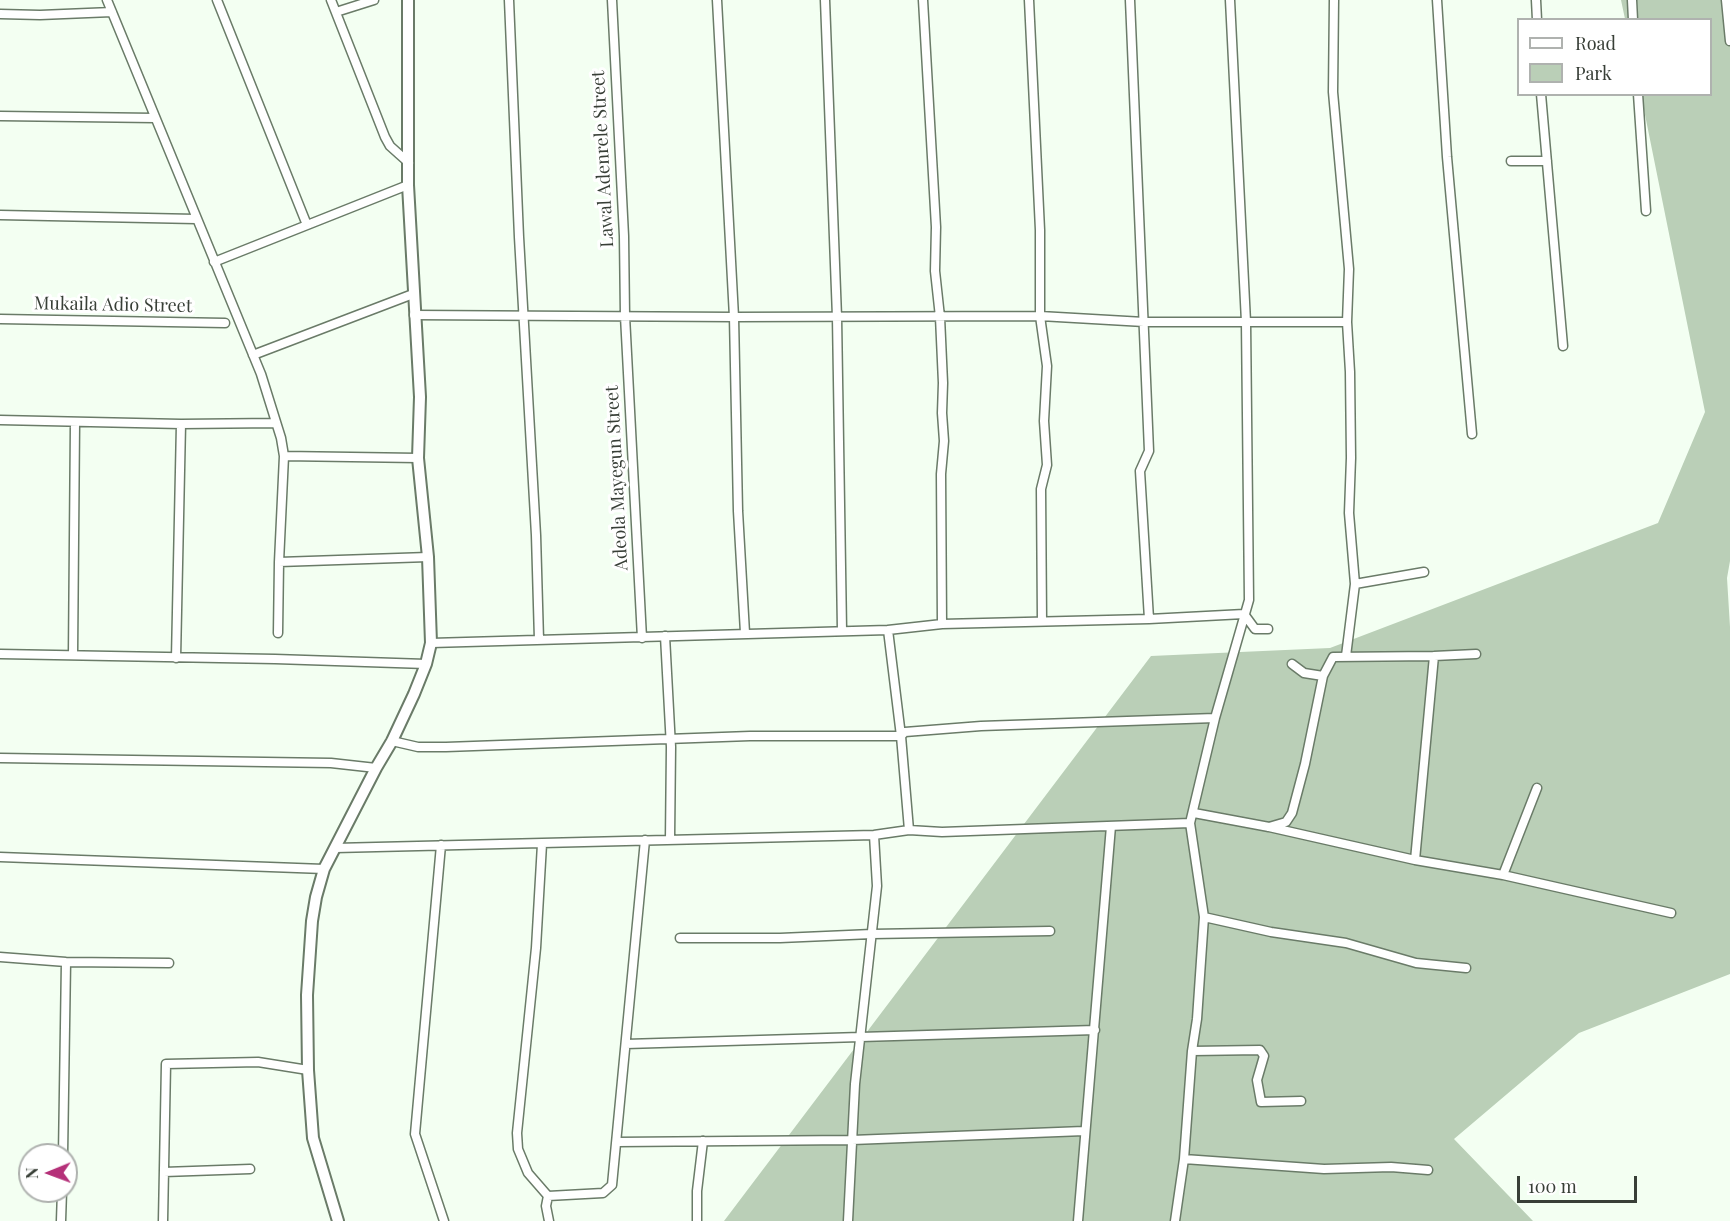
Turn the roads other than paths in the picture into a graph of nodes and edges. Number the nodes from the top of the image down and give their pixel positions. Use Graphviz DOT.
graph roads {
  1 [pos="107,0"];
  2 [pos="217,0"];
  3 [pos="331,0"];
  4 [pos="374,0"];
  5 [pos="408,0"];
  6 [pos="509,0"];
  7 [pos="612,0"];
  8 [pos="717,0"];
  9 [pos="825,0"];
  10 [pos="923,0"];
  11 [pos="1029,0"];
  12 [pos="1130,0"];
  13 [pos="1230,0"];
  14 [pos="1334,0"];
  15 [pos="1437,0"];
  16 [pos="1536,0"];
  17 [pos="1632,0"];
  18 [pos="1726,0"];
  19 [pos="112,12"];
  20 [pos="336,12"];
  21 [pos="0,14"];
  22 [pos="1537,18"];
  23 [pos="1633,18"];
  24 [pos="1730,41"];
  25 [pos="1541,96"];
  26 [pos="1638,96"];
  27 [pos="0,116"];
  28 [pos="155,118"];
  29 [pos="1511,161"];
  30 [pos="1546,161"];
  31 [pos="409,164"];
  32 [pos="408,185"];
  33 [pos="1646,211"];
  34 [pos="0,215"];
  35 [pos="195,219"];
  36 [pos="307,225"];
  37 [pos="214,262"];
  38 [pos="413,294"];
  39 [pos="414,315"];
  40 [pos="523,315"];
  41 [pos="625,316"];
  42 [pos="1040,316"];
  43 [pos="734,317"];
  44 [pos="837,317"];
  45 [pos="940,317"];
  46 [pos="0,320"];
  47 [pos="1144,322"];
  48 [pos="1246,322"];
  49 [pos="1347,322"];
  50 [pos="225,323"];
  51 [pos="1563,346"];
  52 [pos="253,356"];
  53 [pos="0,420"];
  54 [pos="75,423"];
  55 [pos="276,423"];
  56 [pos="181,424"];
  57 [pos="1472,434"];
  58 [pos="285,456"];
  59 [pos="418,458"];
  60 [pos="428,557"];
  61 [pos="279,562"];
  62 [pos="1424,572"];
  63 [pos="1355,584"];
  64 [pos="1244,614"];
  65 [pos="1149,619"];
  66 [pos="1042,621"];
  67 [pos="942,624"];
  68 [pos="1268,629"];
  69 [pos="842,630"];
  70 [pos="888,630"];
  71 [pos="278,633"];
  72 [pos="745,633"];
  73 [pos="665,636"];
  74 [pos="642,638"];
  75 [pos="539,640"];
  76 [pos="431,642"];
  77 [pos="0,654"];
  78 [pos="1476,654"];
  79 [pos="73,655"];
  80 [pos="1346,656"];
  81 [pos="1434,656"];
  82 [pos="176,658"];
  83 [pos="426,664"];
  84 [pos="1292,664"];
  85 [pos="1323,676"];
  86 [pos="1215,718"];
  87 [pos="901,736"];
  88 [pos="670,740"];
  89 [pos="392,741"];
  90 [pos="0,758"];
  91 [pos="376,768"];
  92 [pos="1537,788"];
  93 [pos="1194,813"];
  94 [pos="1190,823"];
  95 [pos="1111,826"];
  96 [pos="1269,827"];
  97 [pos="909,830"];
  98 [pos="874,835"];
  99 [pos="670,839"];
  100 [pos="645,840"];
  101 [pos="542,844"];
  102 [pos="441,845"];
  103 [pos="335,849"];
  104 [pos="0,857"];
  105 [pos="1415,860"];
  106 [pos="324,869"];
  107 [pos="1503,875"];
  108 [pos="1671,913"];
  109 [pos="1204,917"];
  110 [pos="1050,931"];
  111 [pos="872,934"];
  112 [pos="680,938"];
  113 [pos="0,957"];
  114 [pos="66,962"];
  115 [pos="169,963"];
  116 [pos="1466,969"];
  117 [pos="1095,1030"];
  118 [pos="860,1035"];
  119 [pos="626,1044"];
  120 [pos="1192,1051"];
  121 [pos="308,1070"];
  122 [pos="1301,1101"];
  123 [pos="1084,1131"];
  124 [pos="852,1140"];
  125 [pos="703,1141"];
  126 [pos="617,1142"];
  127 [pos="63,1143"];
  128 [pos="1184,1159"];
  129 [pos="250,1168"];
  130 [pos="1428,1170"];
  131 [pos="164,1172"];
  132 [pos="548,1196"];
  133 [pos="62,1203"];
  134 [pos="61,1221"];
  135 [pos="163,1221"];
  136 [pos="338,1221"];
  137 [pos="444,1221"];
  138 [pos="549,1221"];
  139 [pos="697,1221"];
  140 [pos="848,1221"];
  141 [pos="1078,1221"];
  142 [pos="1175,1221"];
  1 -- 19 [label="street"];
  2 -- 36 [label="street"];
  3 -- 20 [label="street"];
  4 -- 20 [label="street"];
  5 -- 31 [label="street"];
  6 -- 40 [label="street"];
  7 -- 41 [label="street, Lawal Adenrele Street"];
  8 -- 43 [label="street"];
  9 -- 44 [label="street"];
  10 -- 45 [label="street"];
  11 -- 42 [label="street"];
  12 -- 47 [label="street"];
  13 -- 48 [label="street"];
  14 -- 49 [label="street"];
  15 -- 57 [label="street"];
  16 -- 22 [label="street"];
  17 -- 23 [label="street"];
  18 -- 24 [label="street"];
  19 -- 21 [label="street"];
  19 -- 28 [label="street"];
  20 -- 31 [label="street"];
  25 -- 30 [label="street"];
  26 -- 33 [label="street"];
  27 -- 28 [label="street"];
  28 -- 35 [label="street"];
  29 -- 30 [label="street"];
  30 -- 51 [label="street"];
  31 -- 32 [label="street"];
  32 -- 36 [label="street"];
  32 -- 38 [label="street"];
  34 -- 35 [label="street"];
  35 -- 37 [label="street"];
  36 -- 37 [label="street"];
  37 -- 52 [label="street"];
  38 -- 39 [label="street"];
  38 -- 52 [label="street"];
  39 -- 40 [label="street"];
  39 -- 59 [label="street"];
  40 -- 41 [label="street"];
  40 -- 75 [label="street"];
  41 -- 43 [label="street"];
  41 -- 74 [label="street, Adeola Mayegun Street"];
  42 -- 45 [label="street"];
  42 -- 47 [label="street"];
  42 -- 66 [label="street"];
  43 -- 44 [label="street"];
  43 -- 72 [label="street"];
  44 -- 45 [label="street"];
  44 -- 69 [label="street"];
  45 -- 67 [label="street"];
  46 -- 50 [label="street, Mukaila Adio Street"];
  47 -- 48 [label="street"];
  47 -- 65 [label="street"];
  48 -- 49 [label="street"];
  48 -- 64 [label="street"];
  49 -- 63 [label="street"];
  52 -- 55 [label="street"];
  53 -- 54 [label="street"];
  54 -- 56 [label="street"];
  54 -- 79 [label="street"];
  55 -- 56 [label="street"];
  55 -- 58 [label="street"];
  56 -- 82 [label="street"];
  58 -- 59 [label="street"];
  58 -- 61 [label="street"];
  59 -- 60 [label="street"];
  60 -- 61 [label="street"];
  60 -- 76 [label="street"];
  61 -- 71 [label="street"];
  62 -- 63 [label="street"];
  63 -- 80 [label="street"];
  64 -- 65 [label="street"];
  64 -- 68 [label="street"];
  64 -- 86 [label="street"];
  65 -- 66 [label="street"];
  66 -- 67 [label="street"];
  67 -- 70 [label="street"];
  69 -- 70 [label="street"];
  69 -- 72 [label="street"];
  70 -- 87 [label="street"];
  72 -- 73 [label="street"];
  73 -- 74 [label="street"];
  73 -- 88 [label="street"];
  74 -- 75 [label="street"];
  75 -- 76 [label="street"];
  76 -- 83 [label="street"];
  77 -- 79 [label="street"];
  78 -- 81 [label="street"];
  79 -- 82 [label="street"];
  80 -- 81 [label="street"];
  80 -- 85 [label="street"];
  81 -- 105 [label="street"];
  82 -- 83 [label="street"];
  83 -- 89 [label="street"];
  84 -- 85 [label="street"];
  85 -- 96 [label="street"];
  86 -- 87 [label="street"];
  86 -- 93 [label="street"];
  87 -- 88 [label="street"];
  87 -- 97 [label="street"];
  88 -- 89 [label="street"];
  88 -- 99 [label="street"];
  89 -- 91 [label="street"];
  90 -- 91 [label="street"];
  91 -- 103 [label="street"];
  92 -- 107 [label="street"];
  93 -- 94 [label="street"];
  93 -- 96 [label="street"];
  94 -- 95 [label="street"];
  94 -- 109 [label="street"];
  95 -- 97 [label="street"];
  95 -- 117 [label="street"];
  96 -- 105 [label="street"];
  97 -- 98 [label="street"];
  98 -- 99 [label="street"];
  98 -- 111 [label="street"];
  99 -- 100 [label="street"];
  100 -- 101 [label="street"];
  100 -- 119 [label="street"];
  101 -- 102 [label="street"];
  101 -- 132 [label="street"];
  102 -- 103 [label="street"];
  102 -- 137 [label="street"];
  103 -- 106 [label="street"];
  104 -- 106 [label="street"];
  105 -- 107 [label="street"];
  106 -- 121 [label="street"];
  107 -- 108 [label="street"];
  109 -- 116 [label="street"];
  109 -- 120 [label="street"];
  110 -- 111 [label="street"];
  111 -- 112 [label="street"];
  111 -- 118 [label="street"];
  113 -- 114 [label="street"];
  114 -- 115 [label="street"];
  114 -- 127 [label="street"];
  117 -- 118 [label="street"];
  117 -- 123 [label="street"];
  118 -- 119 [label="street"];
  118 -- 124 [label="street"];
  119 -- 126 [label="street"];
  120 -- 122 [label="street"];
  120 -- 128 [label="street"];
  121 -- 131 [label="street"];
  121 -- 136 [label="street"];
  123 -- 124 [label="street"];
  123 -- 141 [label="street"];
  124 -- 125 [label="street"];
  124 -- 140 [label="street"];
  125 -- 126 [label="street"];
  125 -- 139 [label="street"];
  126 -- 132 [label="street"];
  128 -- 130 [label="street"];
  128 -- 142 [label="street"];
  129 -- 131 [label="street"];
  131 -- 135 [label="street"];
  132 -- 138 [label="street"];
  133 -- 134 [label="street"];
}
